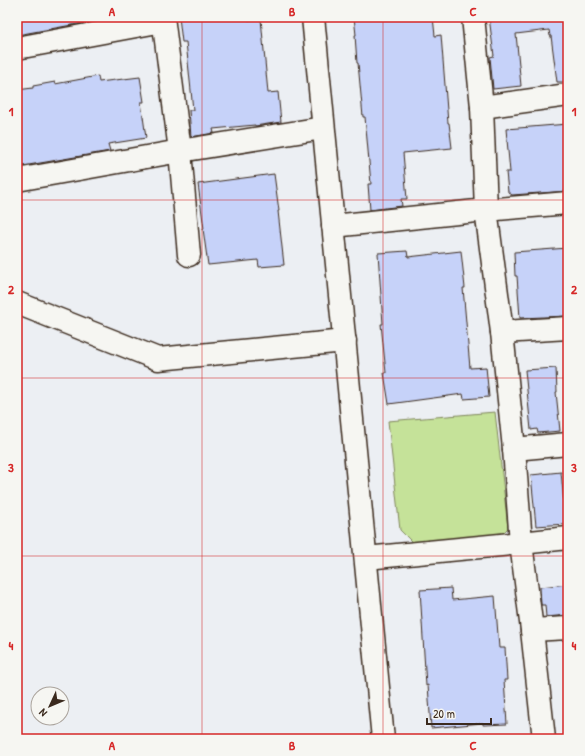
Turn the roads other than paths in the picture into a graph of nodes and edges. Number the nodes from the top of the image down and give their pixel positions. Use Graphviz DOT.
graph roads {
  1 [pos="313,17"];
  2 [pos="473,17"];
  3 [pos="163,19"];
  4 [pos="17,48"];
  5 [pos="568,95"];
  6 [pos="482,107"];
  7 [pos="323,128"];
  8 [pos="180,151"];
  9 [pos="17,180"];
  10 [pos="568,203"];
  11 [pos="486,210"];
  12 [pos="333,226"];
  13 [pos="189,255"];
  14 [pos="17,302"];
  15 [pos="568,328"];
  16 [pos="502,332"];
  17 [pos="345,341"];
  18 [pos="568,444"];
  19 [pos="514,449"];
  20 [pos="568,538"];
  21 [pos="521,543"];
  22 [pos="366,558"];
  23 [pos="568,628"];
  24 [pos="532,630"];
  25 [pos="383,739"];
  26 [pos="544,739"];
  1 -- 7 [label="street"];
  2 -- 6 [label="street"];
  3 -- 4 [label="street"];
  3 -- 8 [label="street"];
  5 -- 6 [label="street"];
  6 -- 11 [label="street"];
  7 -- 8 [label="street"];
  7 -- 12 [label="street"];
  8 -- 9 [label="street"];
  8 -- 13 [label="street"];
  10 -- 11 [label="street"];
  11 -- 12 [label="street"];
  11 -- 16 [label="street"];
  12 -- 17 [label="street"];
  14 -- 17 [label="street"];
  15 -- 16 [label="street"];
  16 -- 19 [label="street"];
  17 -- 22 [label="street"];
  18 -- 19 [label="street"];
  19 -- 21 [label="street"];
  20 -- 21 [label="street"];
  21 -- 22 [label="street"];
  21 -- 24 [label="street"];
  22 -- 25 [label="street"];
  23 -- 24 [label="street"];
  24 -- 26 [label="street"];
}
